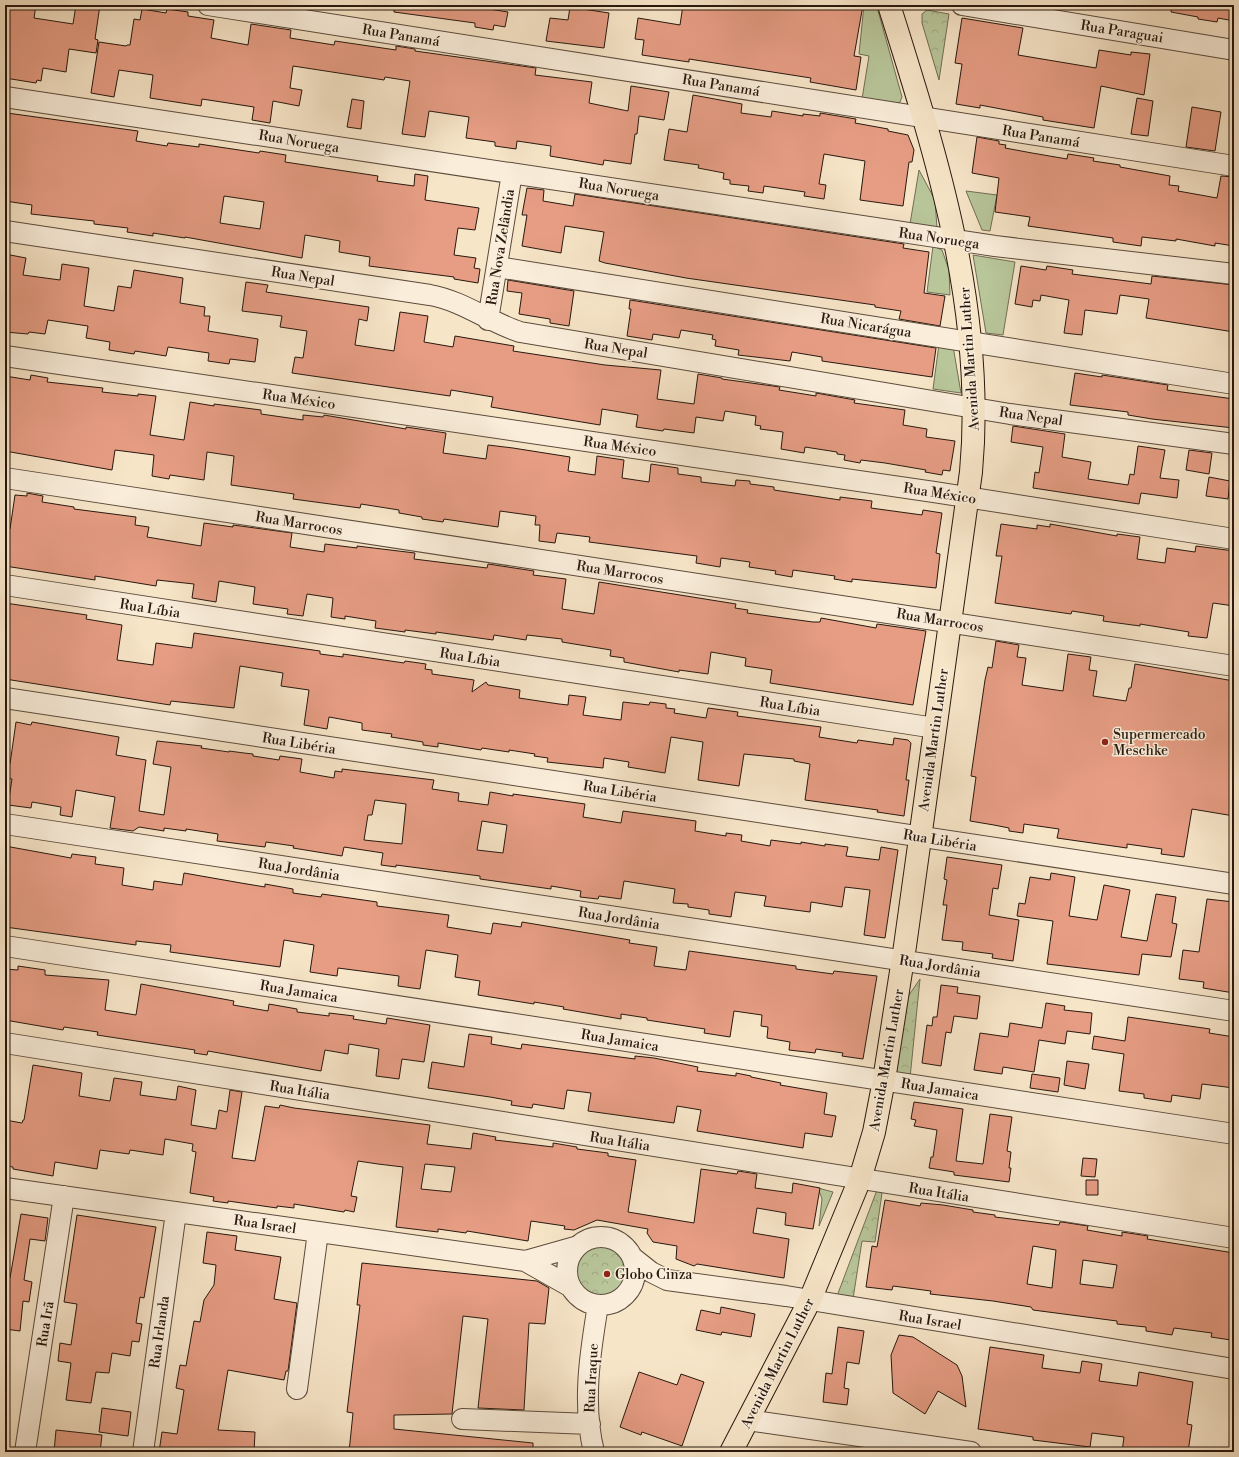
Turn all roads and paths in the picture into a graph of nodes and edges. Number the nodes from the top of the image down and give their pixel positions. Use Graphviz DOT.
graph roads {
  1 [pos="208,5"];
  2 [pos="889,5"];
  3 [pos="962,5"];
  4 [pos="1234,50"];
  5 [pos="5,97"];
  6 [pos="924,117"];
  7 [pos="1234,166"];
  8 [pos="512,174"];
  9 [pos="5,231"];
  10 [pos="956,240"];
  11 [pos="497,266"];
  12 [pos="1234,274"];
  13 [pos="488,320"];
  14 [pos="970,341"];
  15 [pos="5,356"];
  16 [pos="1234,384"];
  17 [pos="975,408"];
  18 [pos="1234,444"];
  19 [pos="5,478"];
  20 [pos="967,497"];
  21 [pos="1234,539"];
  22 [pos="5,585"];
  23 [pos="949,622"];
  24 [pos="1234,666"];
  25 [pos="5,698"];
  26 [pos="935,728"];
  27 [pos="5,824"];
  28 [pos="920,836"];
  29 [pos="1234,884"];
  30 [pos="5,946"];
  31 [pos="902,961"];
  32 [pos="1234,1011"];
  33 [pos="5,1043"];
  34 [pos="884,1080"];
  35 [pos="1234,1134"];
  36 [pos="860,1179"];
  37 [pos="5,1188"];
  38 [pos="64,1196"];
  39 [pos="176,1212"];
  40 [pos="318,1232"];
  41 [pos="1234,1238"];
  42 [pos="578,1246"];
  43 [pos="632,1257"];
  44 [pos="525,1260"];
  45 [pos="571,1287"];
  46 [pos="810,1300"];
  47 [pos="598,1305"];
  48 [pos="1234,1369"];
  49 [pos="297,1389"];
  50 [pos="462,1419"];
  51 [pos="747,1420"];
  52 [pos="590,1424"];
  53 [pos="949,1450"];
  54 [pos="25,1452"];
  55 [pos="142,1452"];
  56 [pos="594,1452"];
  57 [pos="731,1452"];
  58 [pos="971,1452"];
  1 -- 6 [label="street, Rua Panamá"];
  2 -- 6 [label="main road, Avenida Martin Luther"];
  3 -- 4 [label="street, Rua Paraguai"];
  5 -- 8 [label="street, Rua Noruega"];
  6 -- 7 [label="street, Rua Panamá"];
  6 -- 10 [label="main road, Avenida Martin Luther"];
  8 -- 10 [label="street, Rua Noruega"];
  8 -- 11 [label="street, Rua Nova Zelândia"];
  9 -- 13 [label="street, Rua Nepal"];
  10 -- 12 [label="street, Rua Noruega"];
  10 -- 14 [label="main road, Avenida Martin Luther"];
  11 -- 13 [label="street, Rua Nova Zelândia"];
  11 -- 14 [label="street, Rua Nicarágua"];
  13 -- 17 [label="street, Rua Nepal"];
  14 -- 16 [label="street, Rua Nicarágua"];
  14 -- 17 [label="main road, Avenida Martin Luther"];
  15 -- 20 [label="street, Rua México"];
  17 -- 18 [label="street, Rua Nepal"];
  17 -- 20 [label="main road, Avenida Martin Luther"];
  19 -- 23 [label="street, Rua Marrocos"];
  20 -- 21 [label="street, Rua México"];
  20 -- 23 [label="main road, Avenida Martin Luther"];
  22 -- 26 [label="street, Rua Líbia"];
  23 -- 24 [label="street, Rua Marrocos"];
  23 -- 26 [label="main road, Avenida Martin Luther"];
  25 -- 28 [label="street, Rua Libéria"];
  26 -- 28 [label="main road, Avenida Martin Luther"];
  27 -- 31 [label="street, Rua Jordânia"];
  28 -- 29 [label="street, Rua Libéria"];
  28 -- 31 [label="main road, Avenida Martin Luther"];
  30 -- 34 [label="street, Rua Jamaica"];
  31 -- 32 [label="street, Rua Jordânia"];
  31 -- 34 [label="main road, Avenida Martin Luther"];
  33 -- 36 [label="street, Rua Itália"];
  34 -- 35 [label="street, Rua Jamaica"];
  34 -- 36 [label="main road, Avenida Martin Luther"];
  36 -- 41 [label="street, Rua Itália"];
  36 -- 46 [label="main road, Avenida Martin Luther"];
  37 -- 38 [label="street, Rua Israel"];
  38 -- 39 [label="street, Rua Israel"];
  38 -- 54 [label="street, Rua Irã"];
  39 -- 40 [label="street, Rua Israel"];
  39 -- 55 [label="street, Rua Irlanda"];
  40 -- 44 [label="street, Rua Israel"];
  40 -- 49 [label="street"];
  42 -- 43 [label="street"];
  42 -- 44 [label="street, Rua Israel"];
  42 -- 45 [label="street"];
  43 -- 46 [label="street, Rua Israel"];
  43 -- 47 [label="street"];
  44 -- 45 [label="street, Rua Israel"];
  45 -- 47 [label="street"];
  46 -- 48 [label="street, Rua Israel"];
  46 -- 51 [label="main road, Avenida Martin Luther"];
  47 -- 52 [label="street, Rua Iraque"];
  50 -- 52 [label="street"];
  51 -- 53 [label="street"];
  51 -- 57 [label="main road, Avenida Martin Luther"];
  52 -- 56 [label="street, Rua Iraque"];
  53 -- 58 [label="street"];
}
